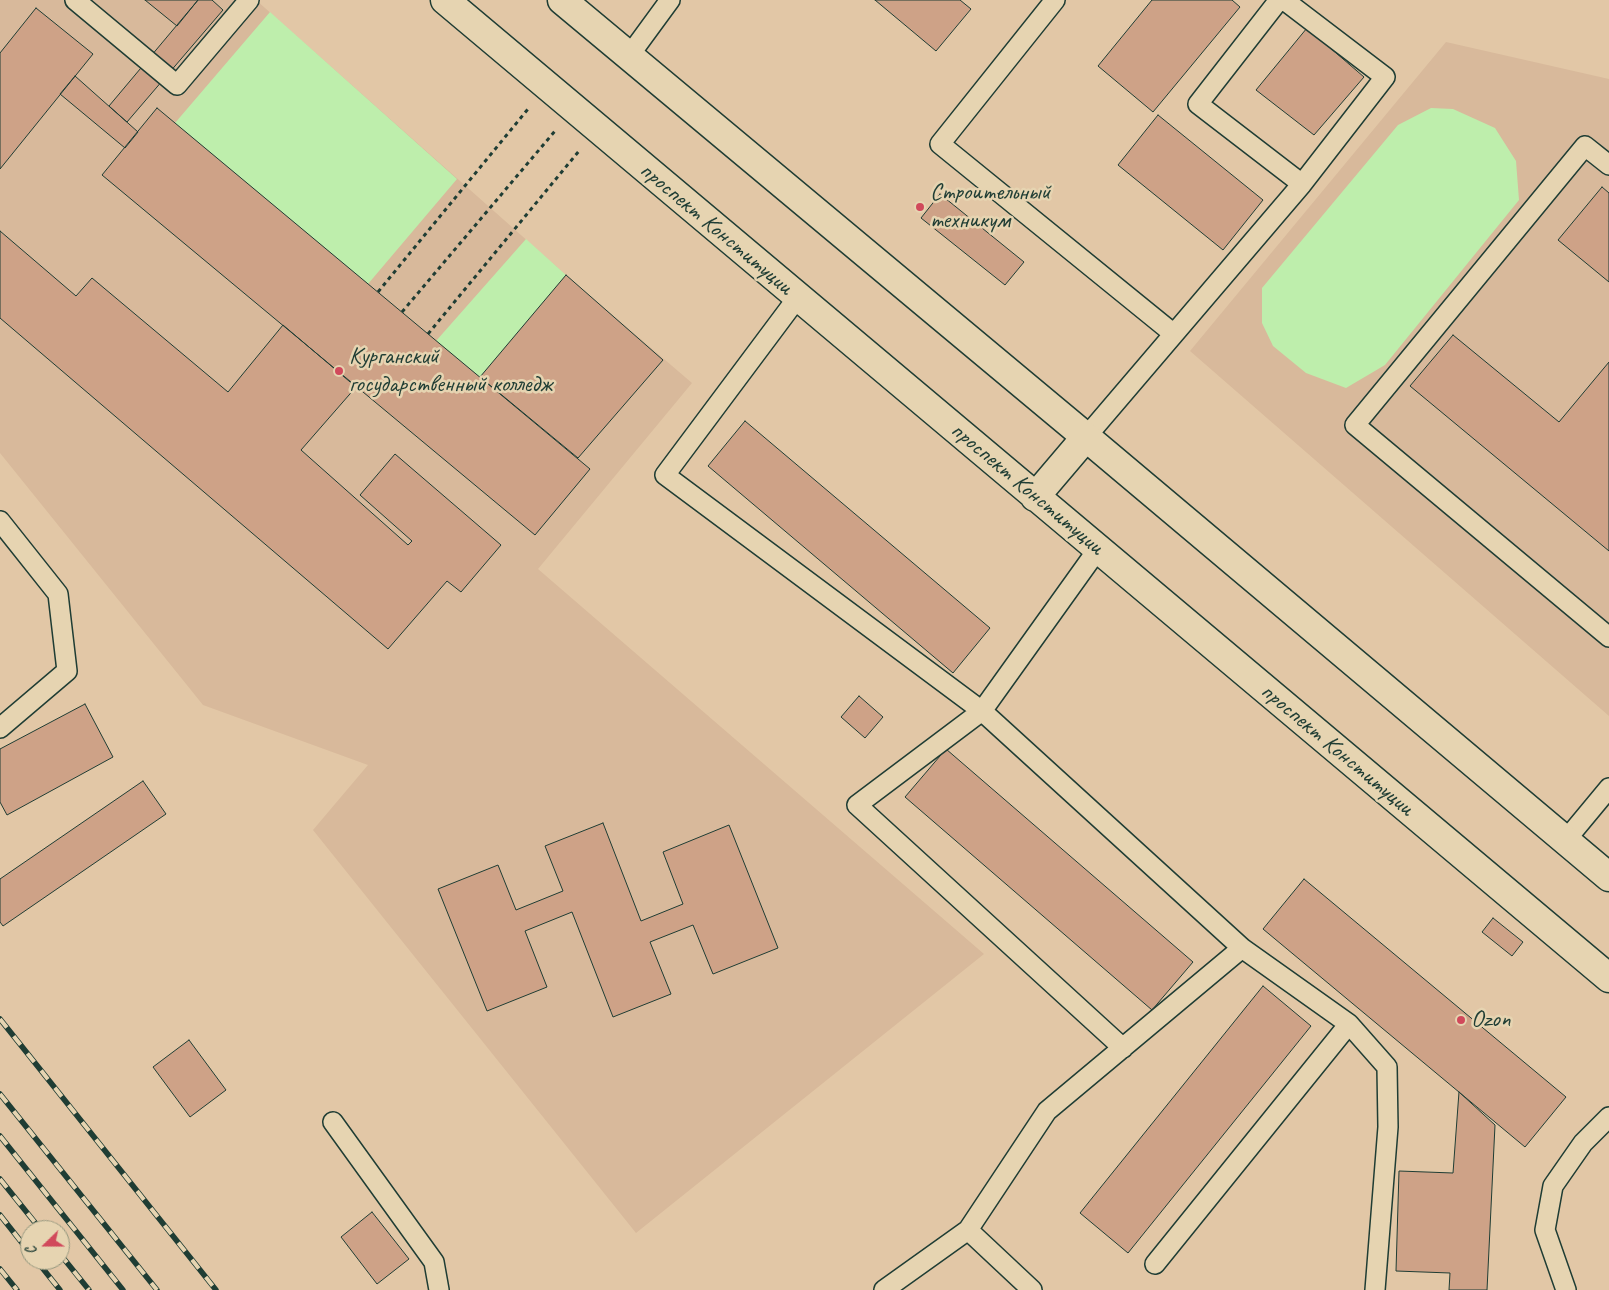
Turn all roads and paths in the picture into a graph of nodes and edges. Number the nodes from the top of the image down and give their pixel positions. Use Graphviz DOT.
graph roads {
  1 [pos="75,0"];
  2 [pos="249,0"];
  3 [pos="445,0"];
  4 [pos="562,0"];
  5 [pos="670,0"];
  6 [pos="1055,0"];
  7 [pos="1279,0"];
  8 [pos="1284,0"];
  9 [pos="629,56"];
  10 [pos="547,86"];
  11 [pos="573,108"];
  12 [pos="597,129"];
  13 [pos="1609,166"];
  14 [pos="1302,184"];
  15 [pos="378,292"];
  16 [pos="798,297"];
  17 [pos="402,312"];
  18 [pos="428,334"];
  19 [pos="1174,334"];
  20 [pos="1086,437"];
  21 [pos="1035,497"];
  22 [pos="0,521"];
  23 [pos="1098,549"];
  24 [pos="1609,637"];
  25 [pos="982,711"];
  26 [pos="0,728"];
  27 [pos="1609,788"];
  28 [pos="1565,841"];
  29 [pos="1609,877"];
  30 [pos="1242,948"];
  31 [pos="1609,978"];
  32 [pos="1349,1024"];
  33 [pos="1123,1048"];
  34 [pos="1609,1117"];
  35 [pos="333,1122"];
  36 [pos="968,1230"];
  37 [pos="1155,1264"];
  38 [pos="439,1290"];
  39 [pos="884,1290"];
  40 [pos="1032,1290"];
  41 [pos="1375,1290"];
  42 [pos="1566,1290"];
  1 -- 2 [label="lane"];
  3 -- 10 [label="main road, проспект Конституции"];
  4 -- 9 [label="main road"];
  5 -- 9 [label="lane"];
  6 -- 19 [label="lane"];
  7 -- 14 [label="lane"];
  8 -- 14 [label="lane"];
  9 -- 20 [label="main road"];
  10 -- 11 [label="main road, проспект Конституции"];
  10 -- 15 [label="path"];
  11 -- 12 [label="main road, проспект Конституции"];
  11 -- 17 [label="path"];
  12 -- 16 [label="main road, проспект Конституции"];
  12 -- 18 [label="path"];
  13 -- 24 [label="lane"];
  14 -- 19 [label="lane"];
  16 -- 21 [label="main road, проспект Конституции"];
  16 -- 25 [label="lane"];
  19 -- 20 [label="lane"];
  20 -- 21 [label="main road"];
  20 -- 28 [label="main road"];
  21 -- 23 [label="main road, проспект Конституции"];
  22 -- 26 [label="lane"];
  23 -- 25 [label="lane"];
  23 -- 31 [label="main road, проспект Конституции"];
  25 -- 30 [label="lane"];
  25 -- 33 [label="lane"];
  27 -- 28 [label="lane"];
  28 -- 29 [label="main road"];
  30 -- 32 [label="lane"];
  30 -- 33 [label="lane"];
  32 -- 37 [label="lane"];
  32 -- 41 [label="lane"];
  33 -- 36 [label="lane"];
  34 -- 42 [label="lane"];
  35 -- 38 [label="lane"];
  36 -- 39 [label="lane"];
  36 -- 40 [label="lane"];
}
